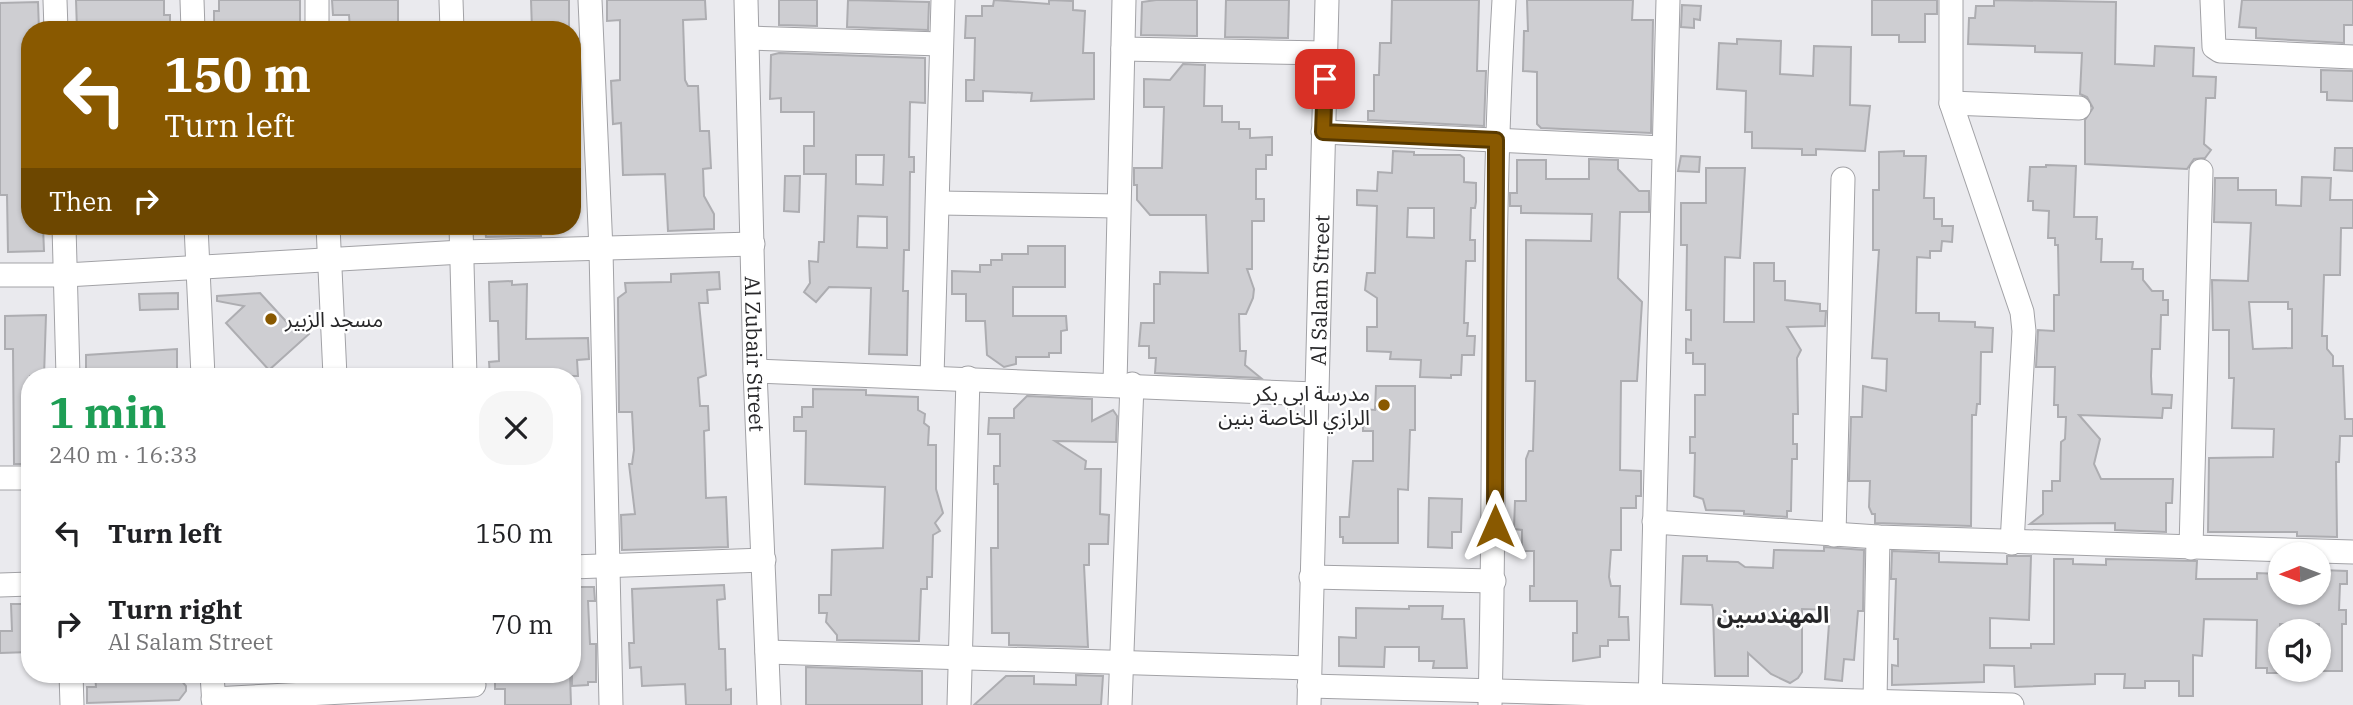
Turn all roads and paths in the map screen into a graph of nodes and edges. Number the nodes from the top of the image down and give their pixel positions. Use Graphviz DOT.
graph roads {
  1 [pos="55,0"];
  2 [pos="192,0"];
  3 [pos="317,0"];
  4 [pos="451,0"];
  5 [pos="590,0"];
  6 [pos="746,0"];
  7 [pos="943,0"];
  8 [pos="1124,0"];
  9 [pos="1327,0"];
  10 [pos="1504,0"];
  11 [pos="1668,0"];
  12 [pos="1951,0"];
  13 [pos="2212,0"];
  14 [pos="56,21"];
  15 [pos="192,21"];
  16 [pos="317,21"];
  17 [pos="452,21"];
  18 [pos="748,38"];
  19 [pos="941,44"];
  20 [pos="1123,49"];
  21 [pos="1325,53"];
  22 [pos="2353,57"];
  23 [pos="1951,103"];
  24 [pos="2080,108"];
  25 [pos="1323,132"];
  26 [pos="1496,140"];
  27 [pos="1663,148"];
  28 [pos="2201,171"];
  29 [pos="1843,179"];
  30 [pos="939,204"];
  31 [pos="1118,206"];
  32 [pos="64,235"];
  33 [pos="196,235"];
  34 [pos="329,235"];
  35 [pos="461,235"];
  36 [pos="753,244"];
  37 [pos="601,250"];
  38 [pos="462,252"];
  39 [pos="330,260"];
  40 [pos="197,266"];
  41 [pos="0,275"];
  42 [pos="66,275"];
  43 [pos="68,368"];
  44 [pos="203,368"];
  45 [pos="335,368"];
  46 [pos="465,368"];
  47 [pos="755,371"];
  48 [pos="932,377"];
  49 [pos="968,378"];
  50 [pos="1123,384"];
  51 [pos="1315,394"];
  52 [pos="0,478"];
  53 [pos="21,478"];
  54 [pos="1654,522"];
  55 [pos="1834,535"];
  56 [pos="1878,537"];
  57 [pos="2012,543"];
  58 [pos="2191,548"];
  59 [pos="2353,552"];
  60 [pos="764,560"];
  61 [pos="581,567"];
  62 [pos="606,567"];
  63 [pos="1311,577"];
  64 [pos="1494,581"];
  65 [pos="21,584"];
  66 [pos="0,585"];
  67 [pos="766,652"];
  68 [pos="961,657"];
  69 [pos="1123,662"];
  70 [pos="71,683"];
  71 [pos="212,683"];
  72 [pos="1309,686"];
  73 [pos="474,688"];
  74 [pos="1490,697"];
  75 [pos="1650,701"];
  76 [pos="1875,701"];
  77 [pos="213,702"];
  78 [pos="1807,703"];
  79 [pos="1952,704"];
  80 [pos="72,705"];
  81 [pos="611,705"];
  82 [pos="769,705"];
  83 [pos="960,705"];
  84 [pos="1120,705"];
  85 [pos="2012,705"];
  1 -- 14 [label="street"];
  2 -- 15 [label="street"];
  3 -- 16 [label="street"];
  4 -- 17 [label="street"];
  5 -- 37 [label="street"];
  6 -- 18 [label="street, Al Zubair Street"];
  7 -- 19 [label="street"];
  8 -- 20 [label="street"];
  9 -- 21 [label="street, Al Salam Street"];
  10 -- 26 [label="street"];
  11 -- 27 [label="street"];
  12 -- 23 [label="street"];
  13 -- 22 [label="street"];
  18 -- 19 [label="street"];
  18 -- 36 [label="street, Al Zubair Street"];
  19 -- 30 [label="street"];
  20 -- 21 [label="street"];
  20 -- 31 [label="street"];
  21 -- 25 [label="street, Al Salam Street"];
  23 -- 24 [label="street"];
  23 -- 57 [label="street"];
  25 -- 26 [label="street"];
  25 -- 51 [label="street, Al Salam Street"];
  26 -- 27 [label="street"];
  26 -- 64 [label="street"];
  27 -- 54 [label="street"];
  28 -- 58 [label="street"];
  29 -- 55 [label="street"];
  30 -- 31 [label="street"];
  30 -- 48 [label="street"];
  31 -- 50 [label="street"];
  32 -- 42 [label="street"];
  33 -- 40 [label="street"];
  34 -- 39 [label="street"];
  35 -- 38 [label="street"];
  36 -- 37 [label="street"];
  36 -- 47 [label="street, Al Zubair Street"];
  37 -- 38 [label="street"];
  37 -- 62 [label="street"];
  38 -- 39 [label="street"];
  38 -- 46 [label="street"];
  39 -- 40 [label="street"];
  39 -- 45 [label="street"];
  40 -- 42 [label="street"];
  40 -- 44 [label="street"];
  41 -- 42 [label="street"];
  42 -- 43 [label="street"];
  47 -- 48 [label="street"];
  47 -- 60 [label="street, Al Zubair Street"];
  48 -- 49 [label="street"];
  49 -- 50 [label="street"];
  49 -- 68 [label="street"];
  50 -- 51 [label="street"];
  50 -- 69 [label="street"];
  51 -- 63 [label="street, Al Salam Street"];
  52 -- 53 [label="street"];
  54 -- 55 [label="street"];
  54 -- 75 [label="street"];
  55 -- 56 [label="street"];
  56 -- 57 [label="street"];
  56 -- 76 [label="street"];
  57 -- 58 [label="street"];
  58 -- 59 [label="street"];
  60 -- 62 [label="street"];
  60 -- 67 [label="street, Al Zubair Street"];
  61 -- 62 [label="street"];
  62 -- 81 [label="street"];
  63 -- 64 [label="street"];
  63 -- 72 [label="street, Al Salam Street"];
  64 -- 74 [label="street"];
  65 -- 66 [label="street"];
  67 -- 68 [label="street"];
  67 -- 82 [label="street, Al Zubair Street"];
  68 -- 69 [label="street"];
  68 -- 83 [label="street"];
  69 -- 72 [label="street"];
  69 -- 84 [label="street"];
  70 -- 80 [label="street"];
  71 -- 77 [label="street"];
  72 -- 74 [label="street"];
  73 -- 77 [label="street"];
  74 -- 75 [label="street"];
  75 -- 78 [label="street"];
  76 -- 78 [label="street"];
  76 -- 79 [label="street"];
  79 -- 85 [label="street"];
}
